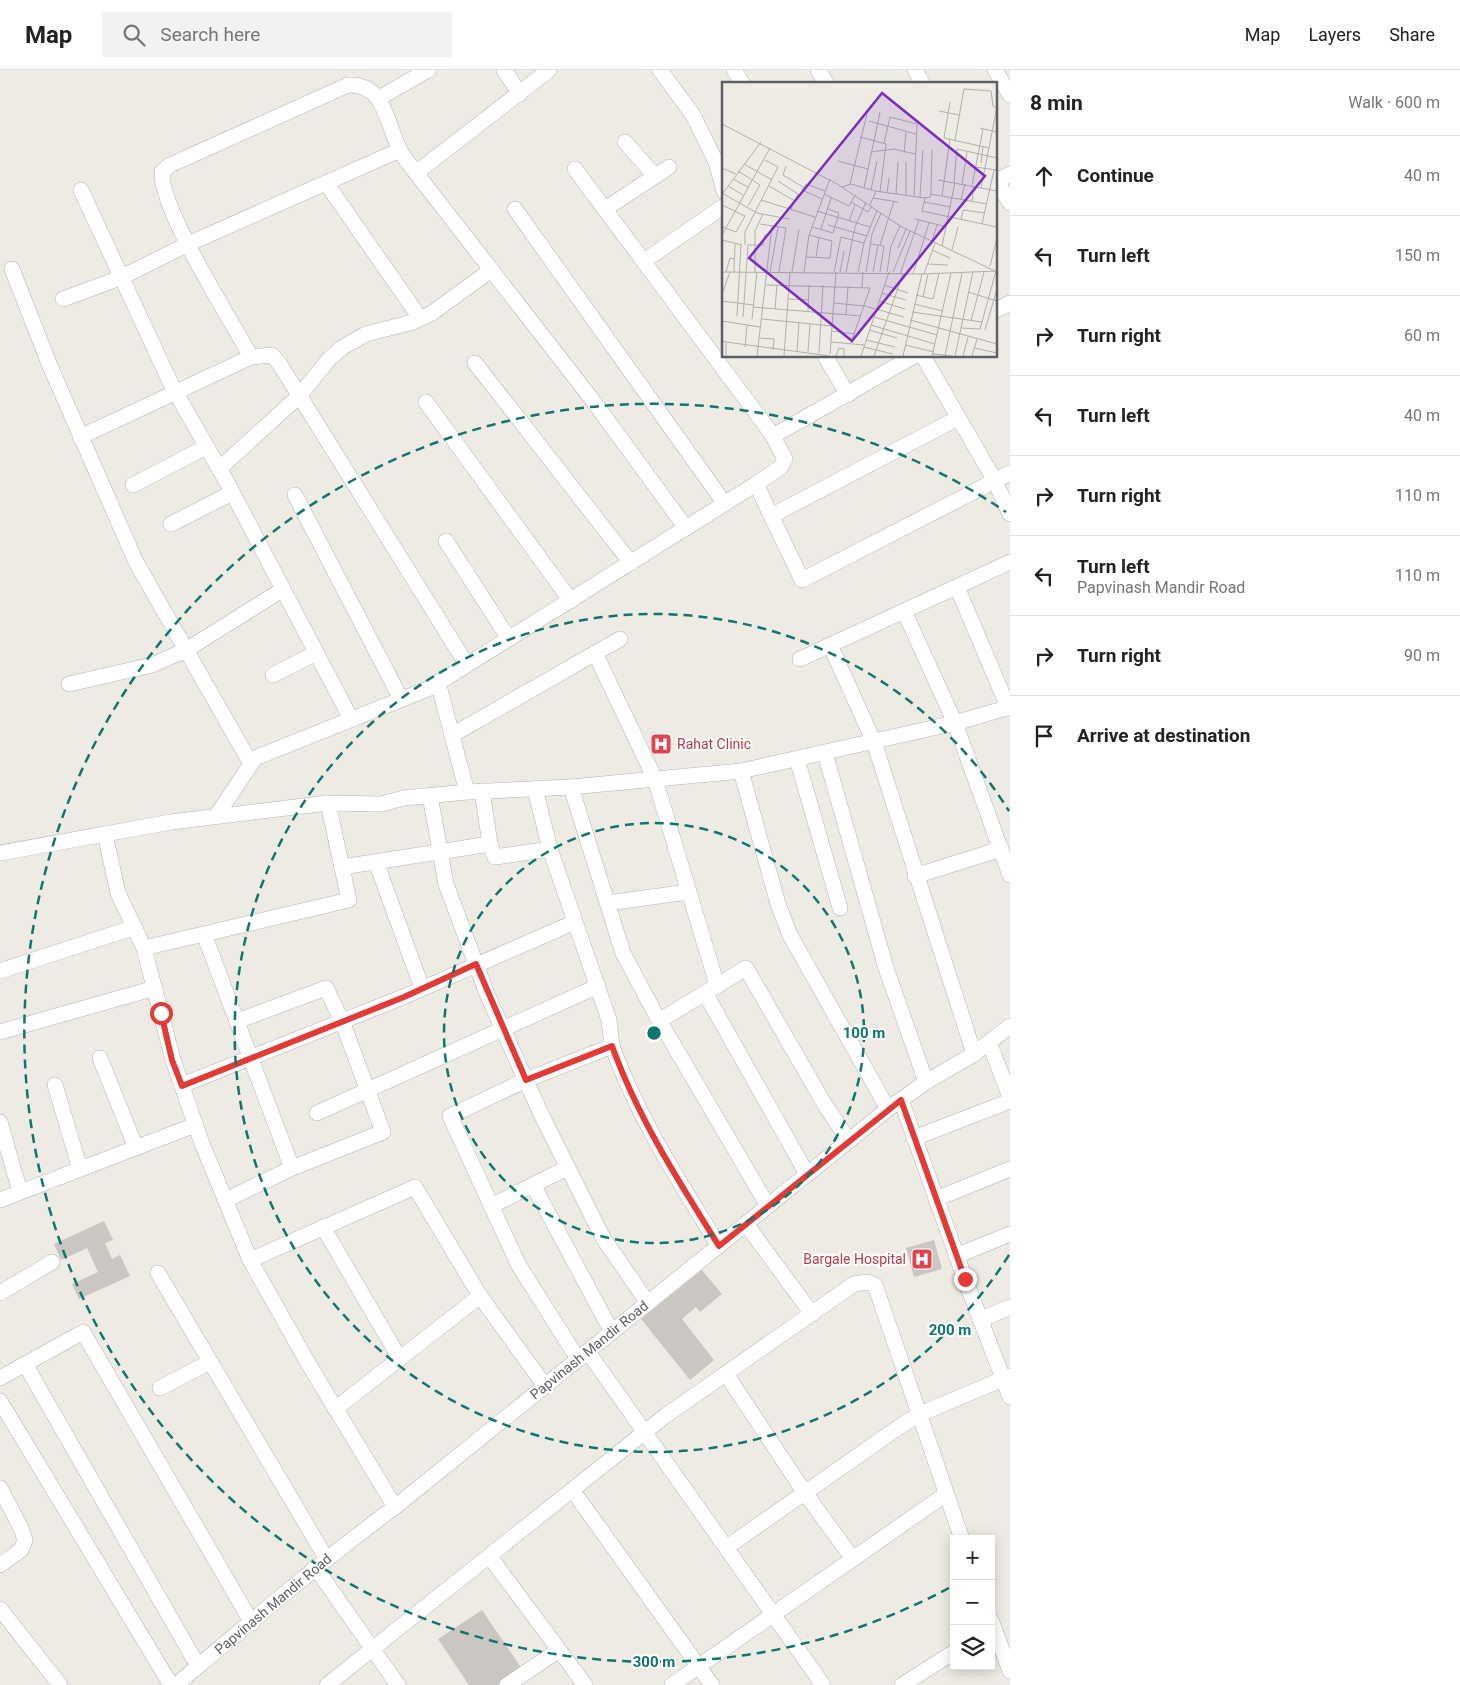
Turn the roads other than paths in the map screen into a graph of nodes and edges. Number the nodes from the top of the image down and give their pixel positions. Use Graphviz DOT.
graph roads {
  1 [pos="428,70"];
  2 [pos="504,70"];
  3 [pos="549,70"];
  4 [pos="660,70"];
  5 [pos="734,70"];
  6 [pos="818,70"];
  7 [pos="914,70"];
  8 [pos="995,70"];
  9 [pos="742,82"];
  10 [pos="826,82"];
  11 [pos="922,82"];
  12 [pos="520,94"];
  13 [pos="1010,95"];
  14 [pos="379,98"];
  15 [pos="625,142"];
  16 [pos="400,150"];
  17 [pos="669,167"];
  18 [pos="575,169"];
  19 [pos="416,173"];
  20 [pos="654,176"];
  21 [pos="1001,179"];
  22 [pos="326,183"];
  23 [pos="722,184"];
  24 [pos="81,190"];
  25 [pos="1010,203"];
  26 [pos="722,207"];
  27 [pos="515,208"];
  28 [pos="605,209"];
  29 [pos="188,244"];
  30 [pos="644,261"];
  31 [pos="12,269"];
  32 [pos="491,270"];
  33 [pos="120,278"];
  34 [pos="63,299"];
  35 [pos="1010,302"];
  36 [pos="998,309"];
  37 [pos="420,318"];
  38 [pos="252,357"];
  39 [pos="826,358"];
  40 [pos="911,358"];
  41 [pos="924,358"];
  42 [pos="475,363"];
  43 [pos="176,394"];
  44 [pos="848,395"];
  45 [pos="299,396"];
  46 [pos="426,402"];
  47 [pos="958,418"];
  48 [pos="773,436"];
  49 [pos="80,437"];
  50 [pos="206,447"];
  51 [pos="219,469"];
  52 [pos="1010,473"];
  53 [pos="995,481"];
  54 [pos="756,484"];
  55 [pos="133,485"];
  56 [pos="232,493"];
  57 [pos="295,495"];
  58 [pos="725,504"];
  59 [pos="1010,514"];
  60 [pos="771,516"];
  61 [pos="171,524"];
  62 [pos="686,528"];
  63 [pos="446,540"];
  64 [pos="1010,562"];
  65 [pos="631,563"];
  66 [pos="956,587"];
  67 [pos="282,590"];
  68 [pos="571,600"];
  69 [pos="904,611"];
  70 [pos="509,639"];
  71 [pos="620,639"];
  72 [pos="830,645"];
  73 [pos="186,650"];
  74 [pos="316,653"];
  75 [pos="595,653"];
  76 [pos="800,659"];
  77 [pos="467,665"];
  78 [pos="273,675"];
  79 [pos="438,682"];
  80 [pos="69,684"];
  81 [pos="402,699"];
  82 [pos="1009,707"];
  83 [pos="351,719"];
  84 [pos="955,724"];
  85 [pos="452,735"];
  86 [pos="874,742"];
  87 [pos="825,752"];
  88 [pos="797,759"];
  89 [pos="251,764"];
  90 [pos="741,771"];
  91 [pos="655,780"];
  92 [pos="571,787"];
  93 [pos="535,789"];
  94 [pos="474,791"];
  95 [pos="430,796"];
  96 [pos="328,803"];
  97 [pos="217,816"];
  98 [pos="105,834"];
  99 [pos="490,844"];
  100 [pos="550,849"];
  101 [pos="1001,849"];
  102 [pos="440,851"];
  103 [pos="0,853"];
  104 [pos="376,862"];
  105 [pos="342,867"];
  106 [pos="1010,875"];
  107 [pos="915,876"];
  108 [pos="688,892"];
  109 [pos="608,903"];
  110 [pos="840,908"];
  111 [pos="575,922"];
  112 [pos="134,927"];
  113 [pos="204,934"];
  114 [pos="144,948"];
  115 [pos="476,964"];
  116 [pos="0,971"];
  117 [pos="598,986"];
  118 [pos="155,988"];
  119 [pos="422,988"];
  120 [pos="711,989"];
  121 [pos="237,1021"];
  122 [pos="342,1021"];
  123 [pos="659,1021"];
  124 [pos="1010,1026"];
  125 [pos="503,1029"];
  126 [pos="0,1032"];
  127 [pos="989,1042"];
  128 [pos="612,1046"];
  129 [pos="974,1054"];
  130 [pos="100,1058"];
  131 [pos="251,1058"];
  132 [pos="526,1080"];
  133 [pos="926,1082"];
  134 [pos="55,1085"];
  135 [pos="182,1086"];
  136 [pos="368,1091"];
  137 [pos="1010,1099"];
  138 [pos="894,1105"];
  139 [pos="317,1113"];
  140 [pos="196,1125"];
  141 [pos="1,1129"];
  142 [pos="914,1138"];
  143 [pos="849,1141"];
  144 [pos="136,1148"];
  145 [pos="292,1168"];
  146 [pos="567,1168"];
  147 [pos="1010,1168"];
  148 [pos="80,1169"];
  149 [pos="808,1174"];
  150 [pos="533,1185"];
  151 [pos="20,1192"];
  152 [pos="936,1199"];
  153 [pos="0,1200"];
  154 [pos="226,1200"];
  155 [pos="491,1206"];
  156 [pos="768,1206"];
  157 [pos="746,1224"];
  158 [pos="323,1227"];
  159 [pos="1010,1234"];
  160 [pos="719,1246"];
  161 [pos="956,1256"];
  162 [pos="250,1260"];
  163 [pos="52,1262"];
  164 [pos="158,1273"];
  165 [pos="0,1293"];
  166 [pos="480,1296"];
  167 [pos="648,1303"];
  168 [pos="1010,1307"];
  169 [pos="812,1314"];
  170 [pos="980,1320"];
  171 [pos="612,1332"];
  172 [pos="583,1356"];
  173 [pos="400,1359"];
  174 [pos="210,1362"];
  175 [pos="25,1364"];
  176 [pos="2,1373"];
  177 [pos="726,1374"];
  178 [pos="1007,1377"];
  179 [pos="545,1386"];
  180 [pos="160,1388"];
  181 [pos="1010,1397"];
  182 [pos="0,1401"];
  183 [pos="336,1409"];
  184 [pos="920,1414"];
  185 [pos="645,1432"];
  186 [pos="0,1488"];
  187 [pos="573,1491"];
  188 [pos="805,1493"];
  189 [pos="946,1494"];
  190 [pos="395,1507"];
  191 [pos="961,1535"];
  192 [pos="726,1547"];
  193 [pos="490,1557"];
  194 [pos="853,1559"];
  195 [pos="321,1563"];
  196 [pos="0,1565"];
  197 [pos="0,1609"];
  198 [pos="774,1616"];
  199 [pos="252,1623"];
  200 [pos="995,1633"];
  201 [pos="373,1648"];
  202 [pos="559,1650"];
  203 [pos="950,1655"];
  204 [pos="198,1666"];
  205 [pos="699,1667"];
  206 [pos="1010,1671"];
  207 [pos="60,1685"];
  208 [pos="171,1685"];
  209 [pos="176,1685"];
  210 [pos="327,1685"];
  211 [pos="398,1685"];
  212 [pos="507,1685"];
  213 [pos="585,1685"];
  214 [pos="672,1685"];
  215 [pos="712,1685"];
  216 [pos="823,1685"];
  217 [pos="902,1685"];
  1 -- 14 [label="street"];
  2 -- 12 [label="street"];
  3 -- 12 [label="street"];
  4 -- 23 [label="street"];
  5 -- 9 [label="street"];
  6 -- 10 [label="street"];
  7 -- 11 [label="street"];
  8 -- 13 [label="street"];
  12 -- 19 [label="street"];
  14 -- 16 [label="street"];
  14 -- 29 [label="street"];
  15 -- 20 [label="street"];
  16 -- 19 [label="street"];
  16 -- 22 [label="street"];
  17 -- 20 [label="street"];
  18 -- 28 [label="street"];
  19 -- 32 [label="street"];
  20 -- 28 [label="street"];
  21 -- 25 [label="street"];
  22 -- 29 [label="street"];
  22 -- 37 [label="street"];
  24 -- 33 [label="street"];
  26 -- 30 [label="street"];
  27 -- 58 [label="street"];
  28 -- 30 [label="street"];
  29 -- 33 [label="street"];
  29 -- 38 [label="street"];
  30 -- 48 [label="street"];
  31 -- 49 [label="street"];
  32 -- 37 [label="street"];
  32 -- 62 [label="street"];
  33 -- 34 [label="street"];
  33 -- 43 [label="street"];
  35 -- 36 [label="street"];
  37 -- 45 [label="street"];
  38 -- 43 [label="street"];
  38 -- 45 [label="street"];
  39 -- 44 [label="street"];
  40 -- 44 [label="street"];
  41 -- 47 [label="street"];
  42 -- 65 [label="street"];
  43 -- 49 [label="street"];
  43 -- 50 [label="street"];
  44 -- 48 [label="street"];
  45 -- 51 [label="street"];
  45 -- 77 [label="street"];
  46 -- 68 [label="street"];
  47 -- 53 [label="street"];
  47 -- 60 [label="street"];
  48 -- 54 [label="street"];
  49 -- 73 [label="street"];
  50 -- 51 [label="street"];
  50 -- 55 [label="street"];
  51 -- 56 [label="street"];
  52 -- 53 [label="street"];
  53 -- 59 [label="street"];
  53 -- 60 [label="street"];
  54 -- 58 [label="street"];
  54 -- 60 [label="street"];
  56 -- 61 [label="street"];
  56 -- 67 [label="street"];
  57 -- 81 [label="street"];
  58 -- 62 [label="street"];
  62 -- 65 [label="street"];
  63 -- 70 [label="street"];
  64 -- 66 [label="street"];
  65 -- 68 [label="street"];
  66 -- 69 [label="street"];
  66 -- 82 [label="street"];
  67 -- 73 [label="street"];
  67 -- 74 [label="street"];
  68 -- 70 [label="street"];
  69 -- 72 [label="street"];
  69 -- 84 [label="street"];
  70 -- 77 [label="street"];
  71 -- 75 [label="street"];
  72 -- 76 [label="street"];
  72 -- 86 [label="street"];
  73 -- 80 [label="street"];
  73 -- 89 [label="street"];
  74 -- 78 [label="street"];
  74 -- 83 [label="street"];
  75 -- 85 [label="street"];
  75 -- 91 [label="street"];
  77 -- 79 [label="street"];
  79 -- 81 [label="street"];
  79 -- 85 [label="street"];
  81 -- 83 [label="street"];
  82 -- 84 [label="street"];
  83 -- 89 [label="street"];
  84 -- 86 [label="street"];
  84 -- 101 [label="street"];
  85 -- 94 [label="street"];
  86 -- 87 [label="street"];
  86 -- 107 [label="street"];
  87 -- 88 [label="street"];
  87 -- 133 [label="street"];
  88 -- 90 [label="street"];
  88 -- 110 [label="street"];
  89 -- 97 [label="street"];
  90 -- 91 [label="street"];
  90 -- 138 [label="street"];
  91 -- 92 [label="street"];
  91 -- 108 [label="street"];
  92 -- 93 [label="street"];
  92 -- 109 [label="street"];
  93 -- 94 [label="street"];
  93 -- 100 [label="street"];
  94 -- 95 [label="street"];
  94 -- 99 [label="street"];
  95 -- 96 [label="street"];
  95 -- 102 [label="street"];
  96 -- 97 [label="street"];
  96 -- 105 [label="street"];
  97 -- 98 [label="street"];
  98 -- 103 [label="street"];
  98 -- 112 [label="street"];
  99 -- 100 [label="street"];
  99 -- 102 [label="street"];
  100 -- 111 [label="street"];
  101 -- 106 [label="street"];
  101 -- 107 [label="street"];
  102 -- 104 [label="street"];
  102 -- 115 [label="street"];
  104 -- 105 [label="street"];
  104 -- 119 [label="street"];
  105 -- 113 [label="street"];
  107 -- 129 [label="street"];
  108 -- 109 [label="street"];
  108 -- 120 [label="street"];
  109 -- 123 [label="street"];
  111 -- 115 [label="street"];
  111 -- 117 [label="street"];
  112 -- 114 [label="street"];
  112 -- 116 [label="street"];
  113 -- 114 [label="street"];
  113 -- 121 [label="street"];
  114 -- 118 [label="street"];
  115 -- 119 [label="street"];
  115 -- 125 [label="street"];
  117 -- 125 [label="street"];
  117 -- 128 [label="street"];
  118 -- 126 [label="street"];
  118 -- 135 [label="street"];
  119 -- 122 [label="street"];
  120 -- 123 [label="street"];
  120 -- 143 [label="street"];
  120 -- 149 [label="street"];
  121 -- 122 [label="street"];
  121 -- 131 [label="street"];
  122 -- 131 [label="street"];
  122 -- 136 [label="street"];
  123 -- 156 [label="street"];
  124 -- 127 [label="street, Papvinash Mandir Road"];
  125 -- 132 [label="street"];
  125 -- 136 [label="street"];
  127 -- 129 [label="street, Papvinash Mandir Road"];
  127 -- 137 [label="street"];
  128 -- 132 [label="street"];
  128 -- 160 [label="street"];
  129 -- 133 [label="street, Papvinash Mandir Road"];
  130 -- 144 [label="street"];
  131 -- 135 [label="street"];
  131 -- 145 [label="street"];
  132 -- 146 [label="street"];
  132 -- 155 [label="street"];
  133 -- 138 [label="street, Papvinash Mandir Road"];
  134 -- 148 [label="street"];
  135 -- 140 [label="street"];
  136 -- 139 [label="street"];
  136 -- 145 [label="street"];
  137 -- 142 [label="street"];
  138 -- 142 [label="street"];
  138 -- 143 [label="street, Papvinash Mandir Road"];
  140 -- 144 [label="street"];
  140 -- 154 [label="street"];
  141 -- 151 [label="street"];
  142 -- 152 [label="street"];
  143 -- 149 [label="street, Papvinash Mandir Road"];
  144 -- 148 [label="street"];
  145 -- 154 [label="street"];
  146 -- 150 [label="street"];
  146 -- 167 [label="street"];
  147 -- 152 [label="street"];
  148 -- 151 [label="street"];
  149 -- 156 [label="street, Papvinash Mandir Road"];
  150 -- 155 [label="street"];
  150 -- 171 [label="street"];
  151 -- 153 [label="street"];
  152 -- 161 [label="street"];
  154 -- 162 [label="street"];
  155 -- 172 [label="street"];
  156 -- 157 [label="street, Papvinash Mandir Road"];
  157 -- 160 [label="street, Papvinash Mandir Road"];
  157 -- 169 [label="street"];
  158 -- 162 [label="street"];
  158 -- 166 [label="street"];
  158 -- 173 [label="street"];
  159 -- 161 [label="street"];
  160 -- 167 [label="street, Papvinash Mandir Road"];
  161 -- 170 [label="street"];
  162 -- 183 [label="street"];
  163 -- 165 [label="street"];
  164 -- 174 [label="street"];
  166 -- 173 [label="street"];
  166 -- 179 [label="street"];
  167 -- 171 [label="street, Papvinash Mandir Road"];
  168 -- 170 [label="street"];
  169 -- 177 [label="street"];
  169 -- 184 [label="street"];
  170 -- 178 [label="street"];
  171 -- 172 [label="street, Papvinash Mandir Road"];
  172 -- 179 [label="street, Papvinash Mandir Road"];
  172 -- 185 [label="street"];
  173 -- 183 [label="street"];
  174 -- 180 [label="street"];
  174 -- 195 [label="street"];
  175 -- 176 [label="street"];
  175 -- 199 [label="street"];
  175 -- 204 [label="street"];
  177 -- 185 [label="street"];
  177 -- 188 [label="street"];
  178 -- 181 [label="street"];
  178 -- 184 [label="street"];
  179 -- 190 [label="street, Papvinash Mandir Road"];
  182 -- 208 [label="street"];
  183 -- 190 [label="street"];
  184 -- 188 [label="street"];
  184 -- 189 [label="street"];
  185 -- 187 [label="street"];
  185 -- 192 [label="street"];
  186 -- 196 [label="street"];
  187 -- 193 [label="street"];
  187 -- 205 [label="street"];
  188 -- 192 [label="street"];
  188 -- 194 [label="street"];
  189 -- 191 [label="street"];
  189 -- 194 [label="street"];
  190 -- 195 [label="street, Papvinash Mandir Road"];
  192 -- 198 [label="street"];
  193 -- 201 [label="street"];
  193 -- 202 [label="street"];
  194 -- 198 [label="street"];
  195 -- 199 [label="street, Papvinash Mandir Road"];
  195 -- 201 [label="street"];
  197 -- 207 [label="street"];
  198 -- 205 [label="street"];
  198 -- 216 [label="street"];
  199 -- 204 [label="street, Papvinash Mandir Road"];
  200 -- 206 [label="street"];
  201 -- 210 [label="street"];
  201 -- 211 [label="street"];
  202 -- 212 [label="street"];
  202 -- 213 [label="street"];
  203 -- 217 [label="street"];
  204 -- 209 [label="street, Papvinash Mandir Road"];
  205 -- 214 [label="street"];
  205 -- 215 [label="street"];
}
